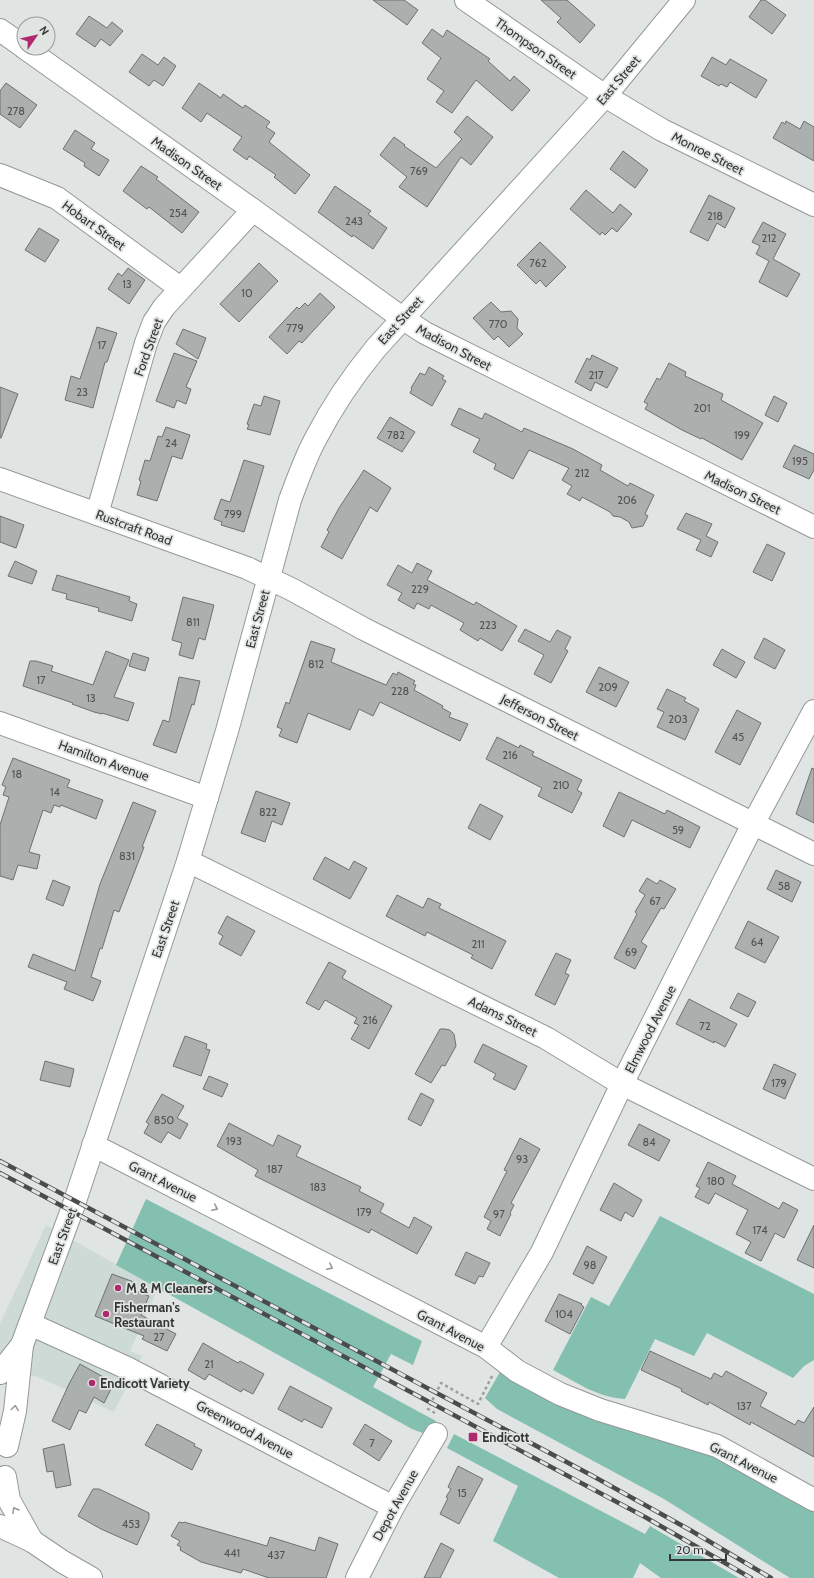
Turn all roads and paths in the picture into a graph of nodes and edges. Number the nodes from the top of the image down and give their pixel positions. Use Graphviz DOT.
graph roads {
  1 [pos="466,0"];
  2 [pos="684,0"];
  3 [pos="0,30"];
  4 [pos="16,42"];
  5 [pos="35,56"];
  6 [pos="605,96"];
  7 [pos="0,175"];
  8 [pos="814,205"];
  9 [pos="253,210"];
  10 [pos="180,288"];
  11 [pos="402,318"];
  12 [pos="0,479"];
  13 [pos="96,514"];
  14 [pos="814,527"];
  15 [pos="268,578"];
  16 [pos="814,711"];
  17 [pos="0,723"];
  18 [pos="207,798"];
  19 [pos="753,824"];
  20 [pos="814,854"];
  21 [pos="188,861"];
  22 [pos="622,1084"];
  23 [pos="93,1145"];
  24 [pos="814,1179"];
  25 [pos="30,1324"];
  26 [pos="22,1345"];
  27 [pos="486,1347"];
  28 [pos="0,1373"];
  29 [pos="480,1400"];
  30 [pos="438,1425"];
  31 [pos="4,1440"];
  32 [pos="3,1481"];
  33 [pos="814,1500"];
  34 [pos="393,1507"];
  35 [pos="0,1526"];
  36 [pos="32,1541"];
  37 [pos="91,1578"];
  38 [pos="357,1578"];
  1 -- 6 [label="street, Thompson Street"];
  2 -- 6 [label="street, East Street"];
  3 -- 4 [label="street, Madison Street"];
  5 -- 9 [label="street, Madison Street"];
  6 -- 8 [label="street, Monroe Street"];
  6 -- 11 [label="street, East Street"];
  7 -- 10 [label="street, Hobart Street"];
  9 -- 10 [label="street, Ford Street"];
  9 -- 11 [label="street, Madison Street"];
  10 -- 13 [label="street, Ford Street"];
  11 -- 14 [label="street, Madison Street"];
  11 -- 15 [label="street, East Street"];
  12 -- 13 [label="street, Rustcraft Road"];
  13 -- 15 [label="street, Rustcraft Road"];
  15 -- 18 [label="street, East Street"];
  15 -- 19 [label="street, Jefferson Street"];
  16 -- 19 [label="street, Elmwood Avenue"];
  17 -- 18 [label="street, Hamilton Avenue"];
  18 -- 21 [label="street, East Street"];
  19 -- 20 [label="street, Jefferson Street"];
  19 -- 22 [label="street, Elmwood Avenue"];
  21 -- 22 [label="street, Adams Street"];
  21 -- 23 [label="street, East Street"];
  22 -- 24 [label="street, Adams Street"];
  22 -- 27 [label="street, Elmwood Avenue"];
  23 -- 25 [label="street, East Street"];
  23 -- 27 [label="street, Grant Avenue, one-way"];
  25 -- 26 [label="street, East Street"];
  25 -- 34 [label="street, Greenwood Avenue"];
  26 -- 28 [label="street, East Street"];
  31 -- 26 [label="street, East Street, one-way"];
  27 -- 33 [label="street, Grant Avenue"];
  29 -- 30 [label="path"];
  30 -- 34 [label="street, Depot Avenue"];
  31 -- 32 [label="street, East Street"];
  36 -- 32 [label="street, East Street, one-way"];
  34 -- 38 [label="street, Depot Avenue"];
  35 -- 36 [label="street"];
  36 -- 37 [label="street"];
}
